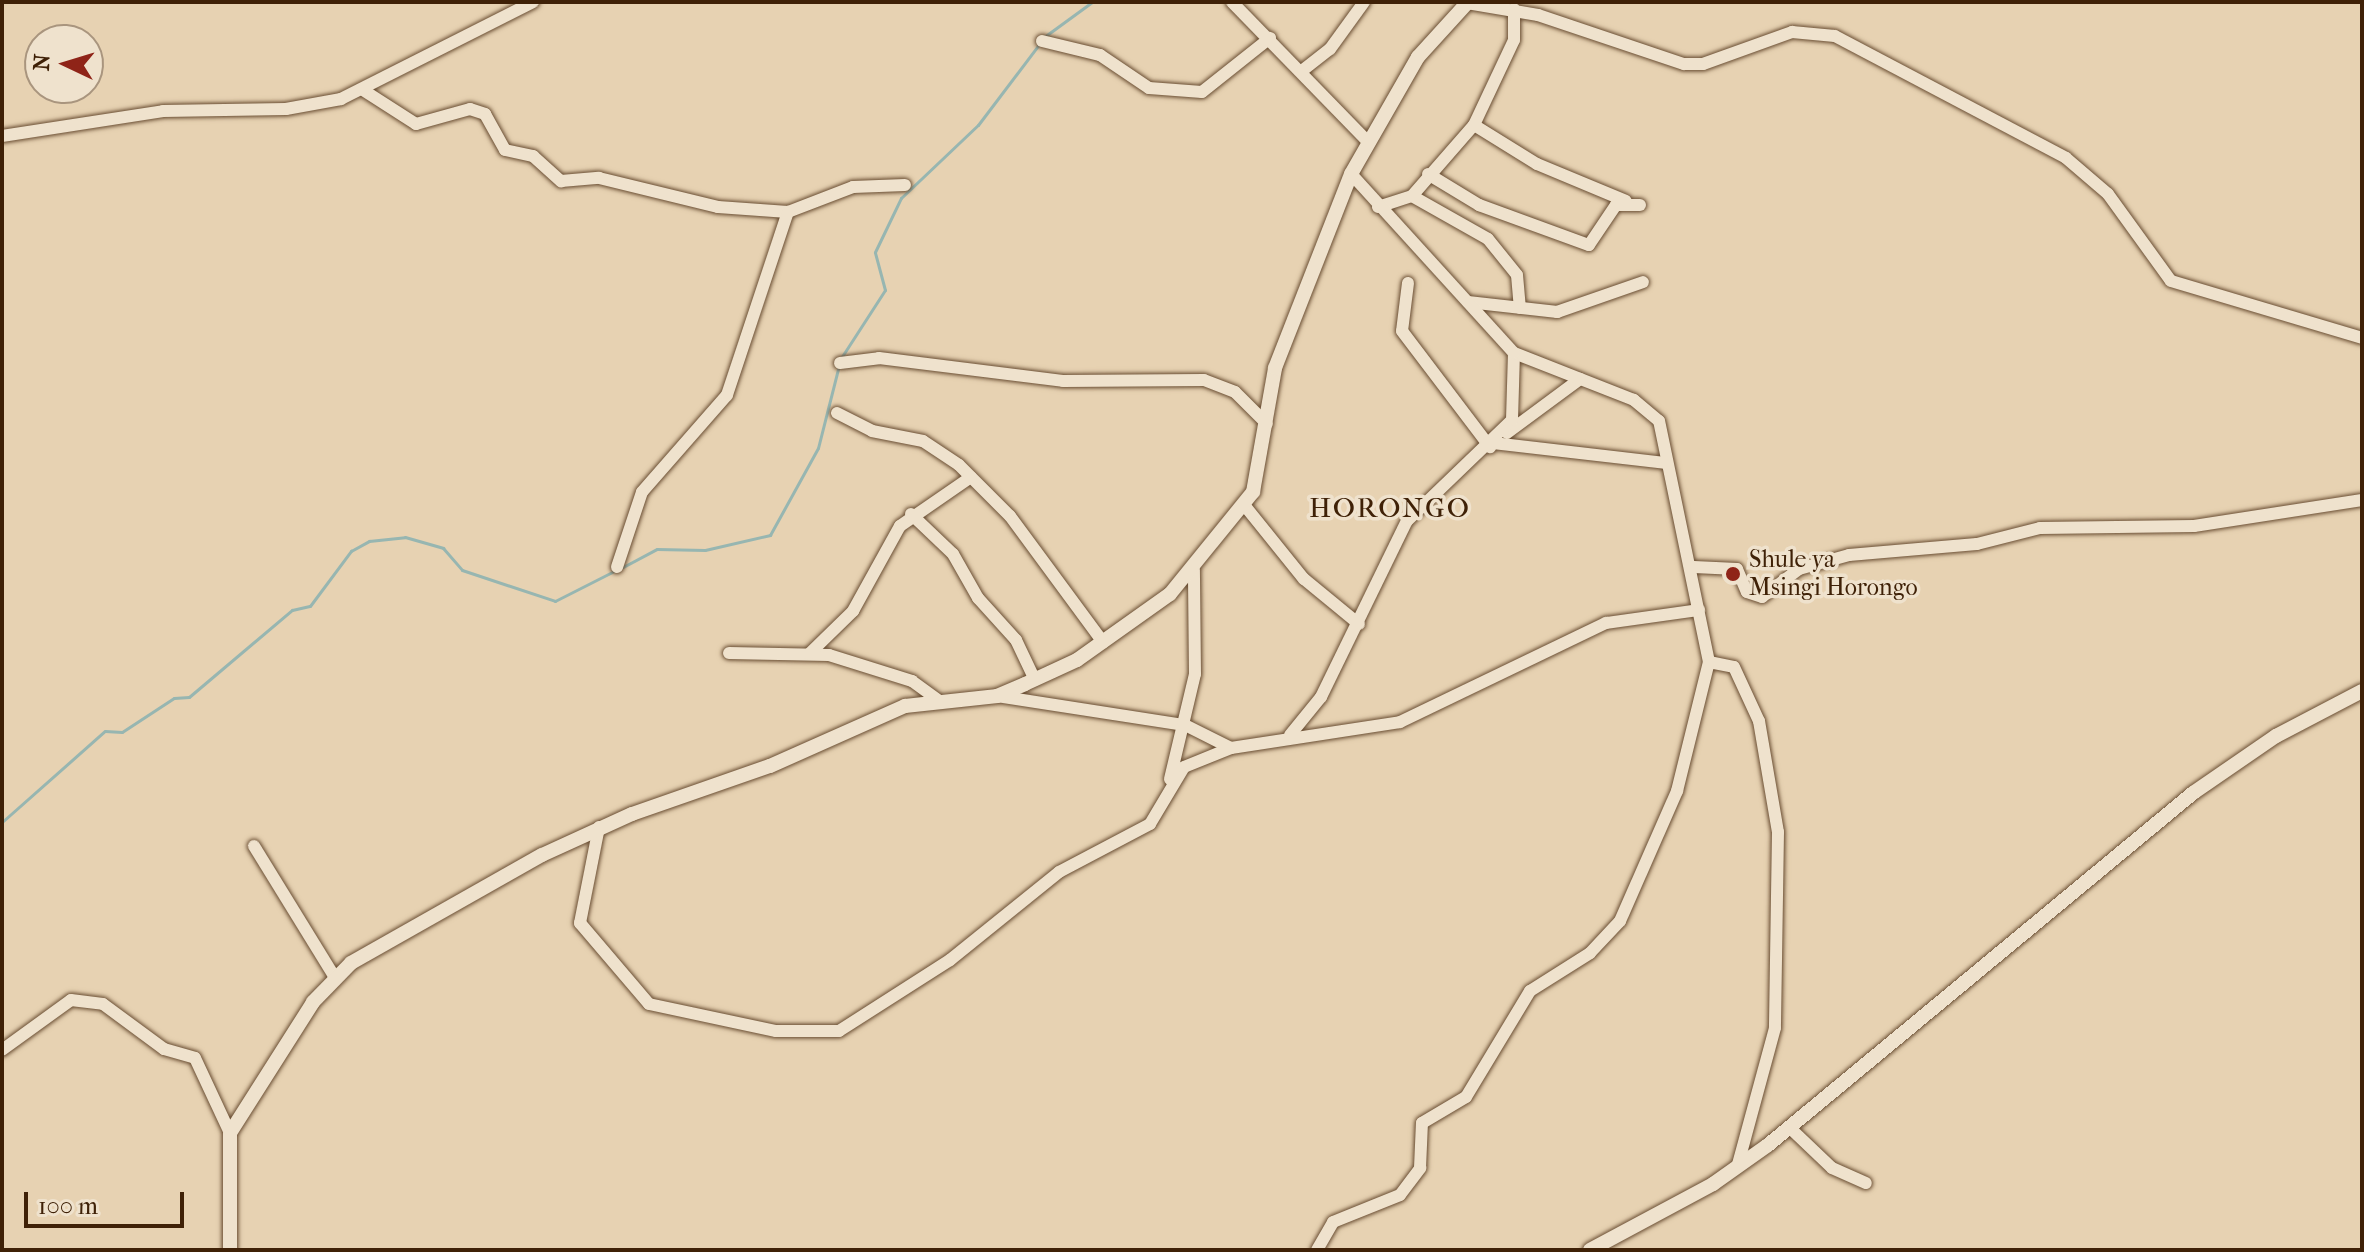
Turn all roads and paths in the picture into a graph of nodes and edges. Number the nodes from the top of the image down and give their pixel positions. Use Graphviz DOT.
graph roads {
  1 [pos="533,2"];
  2 [pos="1232,2"];
  3 [pos="1364,2"];
  4 [pos="1468,2"];
  5 [pos="1514,9"];
  6 [pos="1270,38"];
  7 [pos="1042,41"];
  8 [pos="1303,70"];
  9 [pos="363,90"];
  10 [pos="1474,125"];
  11 [pos="2,136"];
  12 [pos="1367,141"];
  13 [pos="1351,174"];
  14 [pos="1428,174"];
  15 [pos="905,185"];
  16 [pos="1412,196"];
  17 [pos="1626,201"];
  18 [pos="1640,205"];
  19 [pos="1378,207"];
  20 [pos="788,212"];
  21 [pos="1643,282"];
  22 [pos="1408,283"];
  23 [pos="1468,302"];
  24 [pos="1520,308"];
  25 [pos="2362,338"];
  26 [pos="1514,353"];
  27 [pos="840,363"];
  28 [pos="1580,379"];
  29 [pos="837,413"];
  30 [pos="1267,424"];
  31 [pos="1495,442"];
  32 [pos="1667,463"];
  33 [pos="971,477"];
  34 [pos="2362,500"];
  35 [pos="1245,506"];
  36 [pos="911,514"];
  37 [pos="617,567"];
  38 [pos="1694,567"];
  39 [pos="1194,570"];
  40 [pos="1699,610"];
  41 [pos="1359,624"];
  42 [pos="1103,642"];
  43 [pos="729,653"];
  44 [pos="809,654"];
  45 [pos="1709,662"];
  46 [pos="1035,680"];
  47 [pos="2362,691"];
  48 [pos="997,696"];
  49 [pos="940,701"];
  50 [pos="1185,725"];
  51 [pos="1290,735"];
  52 [pos="1231,748"];
  53 [pos="1169,785"];
  54 [pos="599,827"];
  55 [pos="254,846"];
  56 [pos="334,976"];
  57 [pos="2,1050"];
  58 [pos="1790,1128"];
  59 [pos="230,1133"];
  60 [pos="1738,1164"];
  61 [pos="1866,1183"];
  62 [pos="230,1250"];
  63 [pos="1317,1250"];
  64 [pos="1590,1250"];
  1 -- 9 [label="street"];
  2 -- 6 [label="street"];
  3 -- 8 [label="street"];
  4 -- 5 [label="street"];
  4 -- 12 [label="street"];
  5 -- 10 [label="street"];
  5 -- 25 [label="street"];
  6 -- 7 [label="street"];
  6 -- 8 [label="street"];
  8 -- 12 [label="street"];
  9 -- 11 [label="street"];
  9 -- 20 [label="street"];
  10 -- 14 [label="street"];
  10 -- 17 [label="street"];
  12 -- 13 [label="street"];
  13 -- 19 [label="street"];
  13 -- 30 [label="street"];
  14 -- 16 [label="street"];
  14 -- 17 [label="street"];
  15 -- 20 [label="street"];
  16 -- 19 [label="street"];
  16 -- 24 [label="street"];
  17 -- 18 [label="street"];
  19 -- 23 [label="street"];
  20 -- 37 [label="street"];
  21 -- 24 [label="street"];
  22 -- 31 [label="street"];
  23 -- 24 [label="street"];
  23 -- 26 [label="street"];
  26 -- 28 [label="street"];
  26 -- 31 [label="street"];
  27 -- 30 [label="street"];
  28 -- 31 [label="street"];
  28 -- 32 [label="street"];
  29 -- 33 [label="street"];
  30 -- 35 [label="street"];
  31 -- 32 [label="street"];
  31 -- 41 [label="street"];
  32 -- 38 [label="street"];
  33 -- 36 [label="street"];
  33 -- 42 [label="street"];
  34 -- 38 [label="street"];
  35 -- 39 [label="street"];
  35 -- 41 [label="street"];
  36 -- 44 [label="street"];
  36 -- 46 [label="street"];
  38 -- 40 [label="street"];
  39 -- 42 [label="street"];
  39 -- 50 [label="street"];
  40 -- 45 [label="street"];
  40 -- 51 [label="street"];
  41 -- 51 [label="street"];
  42 -- 46 [label="street"];
  43 -- 44 [label="street"];
  44 -- 49 [label="street"];
  45 -- 60 [label="street"];
  45 -- 63 [label="street"];
  46 -- 48 [label="street"];
  47 -- 58 [label="street"];
  48 -- 49 [label="street"];
  48 -- 50 [label="street"];
  49 -- 54 [label="street"];
  50 -- 52 [label="street"];
  50 -- 53 [label="street"];
  51 -- 52 [label="street"];
  52 -- 53 [label="street"];
  53 -- 54 [label="street"];
  54 -- 56 [label="street"];
  55 -- 56 [label="street"];
  56 -- 59 [label="street"];
  57 -- 59 [label="street"];
  58 -- 60 [label="street"];
  58 -- 61 [label="street"];
  59 -- 62 [label="street"];
  60 -- 64 [label="street"];
}
